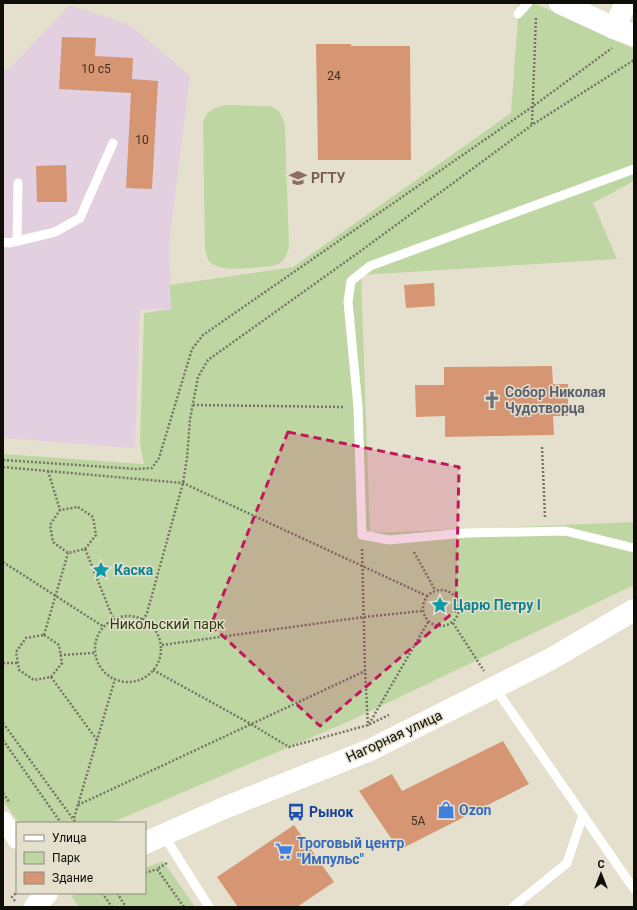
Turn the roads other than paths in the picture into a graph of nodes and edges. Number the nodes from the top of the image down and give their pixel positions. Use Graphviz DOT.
graph roads {
  1 [pos="528,3"];
  2 [pos="560,3"];
  3 [pos="626,3"];
  4 [pos="518,14"];
  5 [pos="634,35"];
  6 [pos="614,38"];
  7 [pos="114,143"];
  8 [pos="634,169"];
  9 [pos="18,183"];
  10 [pos="16,241"];
  11 [pos="3,242"];
  12 [pos="634,548"];
  13 [pos="634,610"];
  14 [pos="495,688"];
  15 [pos="583,815"];
  16 [pos="3,820"];
  17 [pos="154,838"];
  18 [pos="16,839"];
  19 [pos="634,889"];
  20 [pos="46,894"];
  21 [pos="35,907"];
  22 [pos="209,907"];
  23 [pos="513,907"];
  1 -- 4 [label="lane"];
  2 -- 6 [label="street"];
  3 -- 6 [label="street"];
  5 -- 6 [label="street"];
  7 -- 10 [label="lane"];
  8 -- 12 [label="lane"];
  9 -- 10 [label="lane"];
  10 -- 11 [label="lane"];
  13 -- 14 [label="street, Нагорная улица"];
  14 -- 15 [label="lane"];
  14 -- 17 [label="street, Нагорная улица"];
  15 -- 19 [label="lane"];
  15 -- 23 [label="lane"];
  16 -- 18 [label="street"];
  17 -- 22 [label="lane"];
  20 -- 21 [label="street"];
}
